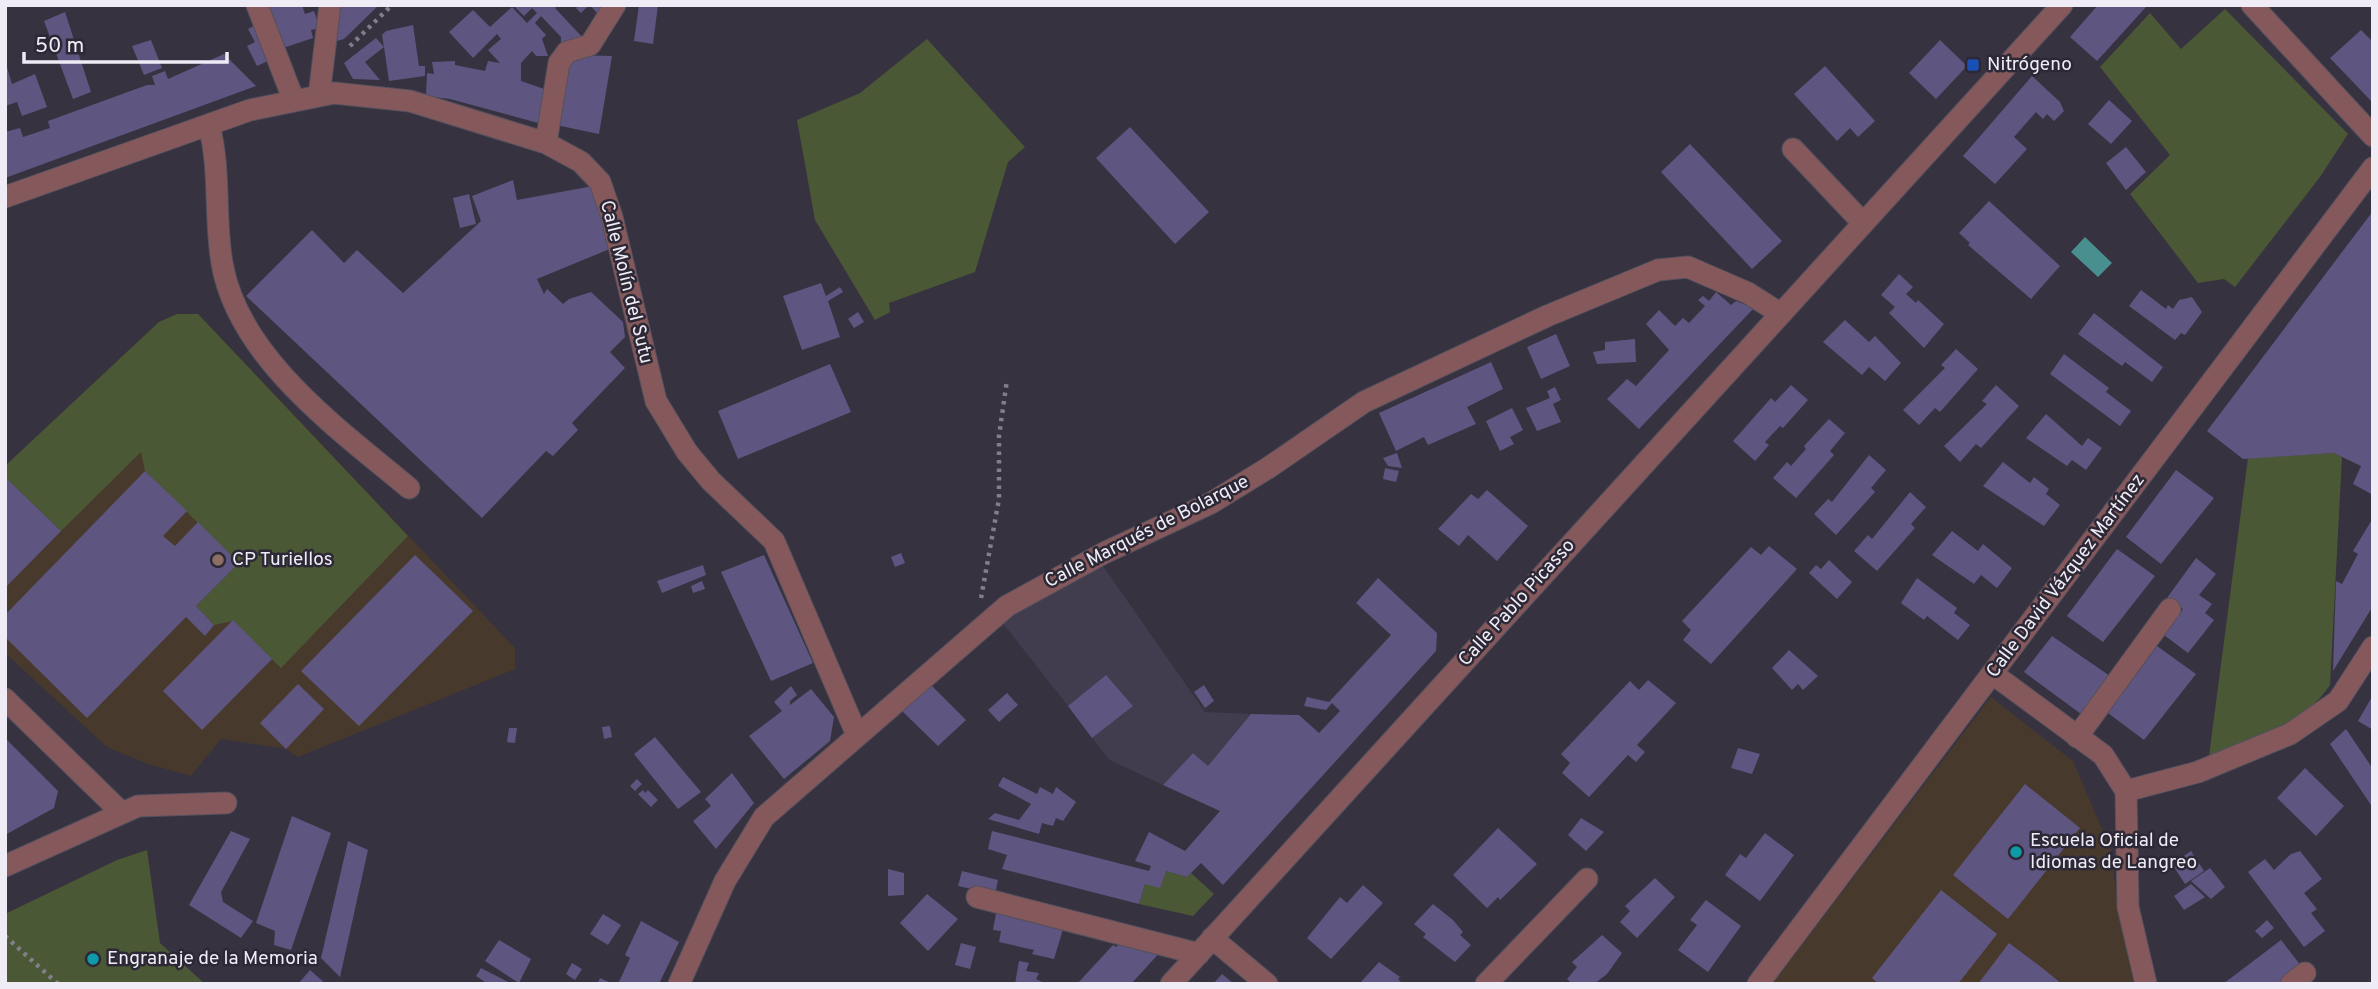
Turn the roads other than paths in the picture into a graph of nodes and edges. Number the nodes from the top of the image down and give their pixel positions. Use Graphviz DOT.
graph roads {
  1 [pos="257,5"];
  2 [pos="330,5"];
  3 [pos="615,5"];
  4 [pos="2062,5"];
  5 [pos="2252,5"];
  6 [pos="320,85"];
  7 [pos="294,101"];
  8 [pos="209,125"];
  9 [pos="2373,136"];
  10 [pos="546,143"];
  11 [pos="1793,149"];
  12 [pos="2373,168"];
  13 [pos="5,197"];
  14 [pos="1863,223"];
  15 [pos="1781,314"];
  16 [pos="409,488"];
  17 [pos="2170,609"];
  18 [pos="2373,647"];
  19 [pos="1993,674"];
  20 [pos="5,699"];
  21 [pos="857,735"];
  22 [pos="2077,737"];
  23 [pos="2126,791"];
  24 [pos="226,803"];
  25 [pos="122,813"];
  26 [pos="5,866"];
  27 [pos="1587,879"];
  28 [pos="977,897"];
  29 [pos="1205,946"];
  30 [pos="678,984"];
  31 [pos="1171,984"];
  32 [pos="1267,984"];
  33 [pos="1486,984"];
  34 [pos="1758,984"];
  35 [pos="2146,984"];
  1 -- 7 [label="street"];
  2 -- 6 [label="street"];
  3 -- 10 [label="street"];
  4 -- 14 [label="street, Calle Pablo Picasso"];
  5 -- 9 [label="street"];
  6 -- 7 [label="street, Calle Molín del Sutu"];
  6 -- 10 [label="street, Calle Molín del Sutu"];
  7 -- 8 [label="street, Calle Molín del Sutu"];
  8 -- 13 [label="street, Calle Molín del Sutu"];
  8 -- 16 [label="street"];
  10 -- 21 [label="street, Calle Molín del Sutu"];
  11 -- 14 [label="street"];
  12 -- 19 [label="street, Calle David Vázquez Martínez"];
  14 -- 15 [label="street, Calle Pablo Picasso"];
  15 -- 21 [label="street, Calle Marqués de Bolarque"];
  15 -- 29 [label="street, Calle Pablo Picasso"];
  17 -- 22 [label="street"];
  18 -- 23 [label="street"];
  19 -- 22 [label="street"];
  19 -- 34 [label="street, Calle David Vázquez Martínez"];
  20 -- 25 [label="street"];
  21 -- 30 [label="street, Calle Marqués de Bolarque"];
  22 -- 23 [label="street"];
  23 -- 35 [label="street"];
  24 -- 25 [label="street"];
  25 -- 26 [label="street"];
  27 -- 33 [label="street"];
  28 -- 29 [label="street"];
  29 -- 31 [label="street, Calle Pablo Picasso"];
  29 -- 32 [label="street"];
}
